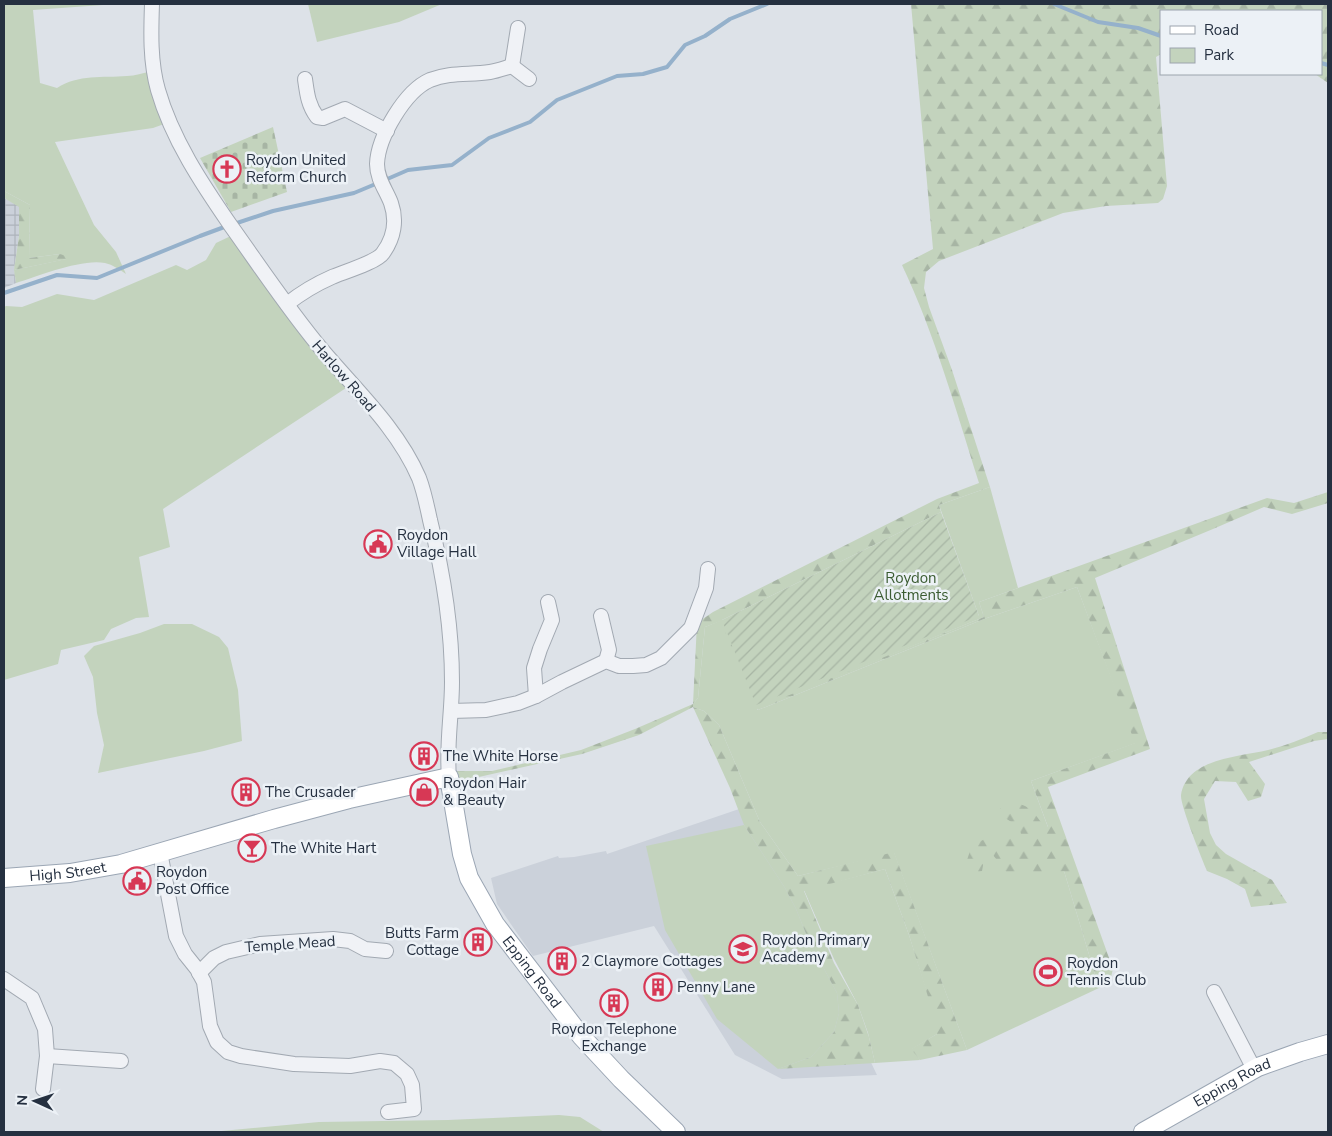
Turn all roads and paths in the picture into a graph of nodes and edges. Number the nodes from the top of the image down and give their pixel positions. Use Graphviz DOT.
graph roads {
  1 [pos="152,4"];
  2 [pos="518,28"];
  3 [pos="512,66"];
  4 [pos="305,79"];
  5 [pos="528,79"];
  6 [pos="387,131"];
  7 [pos="287,304"];
  8 [pos="708,569"];
  9 [pos="548,602"];
  10 [pos="601,616"];
  11 [pos="606,661"];
  12 [pos="536,696"];
  13 [pos="451,711"];
  14 [pos="449,777"];
  15 [pos="160,852"];
  16 [pos="4,878"];
  17 [pos="386,951"];
  18 [pos="199,973"];
  19 [pos="4,979"];
  20 [pos="1214,992"];
  21 [pos="1328,1044"];
  22 [pos="47,1056"];
  23 [pos="121,1061"];
  24 [pos="1254,1069"];
  25 [pos="42,1089"];
  26 [pos="388,1112"];
  27 [pos="676,1132"];
  28 [pos="1144,1132"];
  1 -- 7 [label="street, Harlow Road"];
  2 -- 3 [label="street"];
  3 -- 5 [label="street"];
  3 -- 6 [label="street"];
  4 -- 6 [label="street"];
  6 -- 7 [label="street"];
  7 -- 13 [label="street, Harlow Road"];
  8 -- 11 [label="street"];
  9 -- 12 [label="street"];
  10 -- 11 [label="street"];
  11 -- 12 [label="street"];
  12 -- 13 [label="street"];
  13 -- 14 [label="street, Harlow Road"];
  14 -- 15 [label="main road, High Street"];
  14 -- 27 [label="main road, Epping Road"];
  15 -- 16 [label="main road, High Street"];
  15 -- 18 [label="street"];
  17 -- 18 [label="street, Temple Mead"];
  18 -- 26 [label="street"];
  19 -- 22 [label="street"];
  20 -- 24 [label="street"];
  21 -- 24 [label="main road, Epping Road"];
  22 -- 23 [label="street"];
  22 -- 25 [label="street"];
  24 -- 28 [label="main road, Epping Road"];
}
